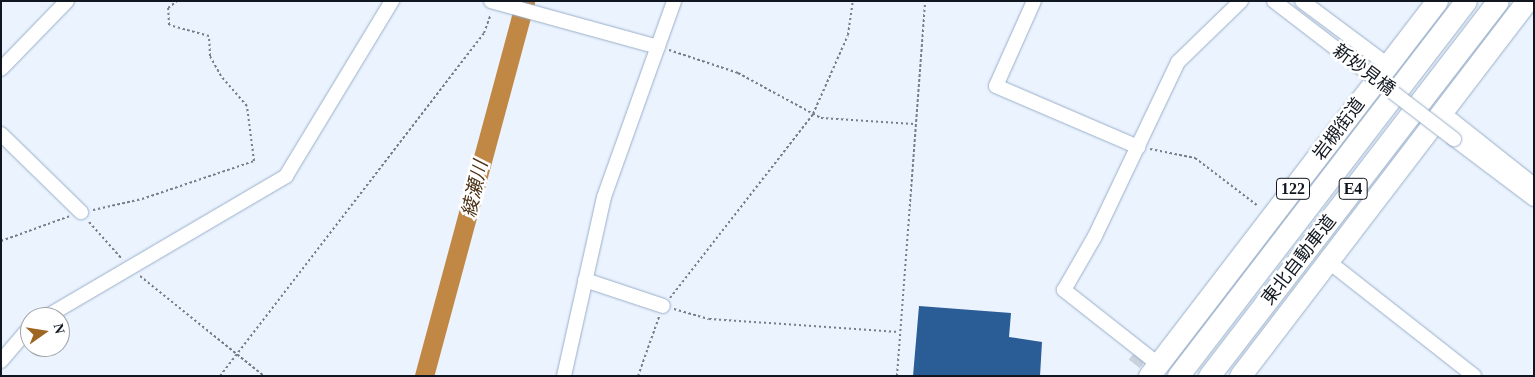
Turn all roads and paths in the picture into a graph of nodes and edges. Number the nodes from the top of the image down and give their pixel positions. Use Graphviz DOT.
graph roads {
  1 [pos="67,1"];
  2 [pos="177,1"];
  3 [pos="392,1"];
  4 [pos="674,1"];
  5 [pos="852,1"];
  6 [pos="926,1"];
  7 [pos="1034,1"];
  8 [pos="1240,1"];
  9 [pos="1274,1"];
  10 [pos="1302,1"];
  11 [pos="1437,1"];
  12 [pos="1466,1"];
  13 [pos="1498,1"];
  14 [pos="1527,1"];
  15 [pos="493,2"];
  16 [pos="658,46"];
  17 [pos="1388,65"];
  18 [pos="1,69"];
  19 [pos="1442,112"];
  20 [pos="814,114"];
  21 [pos="915,124"];
  22 [pos="1,134"];
  23 [pos="1138,147"];
  24 [pos="1534,185"];
  25 [pos="1534,198"];
  26 [pos="81,212"];
  27 [pos="1272,216"];
  28 [pos="1,241"];
  29 [pos="1328,261"];
  30 [pos="129,267"];
  31 [pos="585,280"];
  32 [pos="1064,290"];
  33 [pos="663,306"];
  34 [pos="63,307"];
  35 [pos="900,332"];
  36 [pos="20,339"];
  37 [pos="237,354"];
  38 [pos="1133,354"];
  39 [pos="1,361"];
  40 [pos="1154,370"];
  41 [pos="220,376"];
  42 [pos="264,376"];
  43 [pos="564,376"];
  44 [pos="638,376"];
  45 [pos="897,376"];
  46 [pos="1178,376"];
  47 [pos="1209,376"];
  48 [pos="1240,376"];
  49 [pos="1474,376"];
  1 -- 18 [label="street"];
  2 -- 26 [label="path"];
  3 -- 30 [label="street"];
  4 -- 16 [label="street"];
  5 -- 20 [label="path"];
  6 -- 21 [label="path"];
  7 -- 23 [label="street"];
  8 -- 23 [label="street"];
  9 -- 25 [label="street, 新妙見橋, bridge"];
  10 -- 17 [label="street"];
  11 -- 17 [label="highway, 岩槻街道 / 122"];
  12 -- 46 [label="highway, 東北自動車道 / E4"];
  13 -- 47 [label="highway, 東北自動車道 / E4"];
  14 -- 19 [label="highway"];
  15 -- 16 [label="street"];
  15 -- 37 [label="path"];
  16 -- 20 [label="path"];
  16 -- 31 [label="street"];
  17 -- 27 [label="highway, 岩槻街道 / 122"];
  19 -- 24 [label="street"];
  19 -- 29 [label="highway"];
  20 -- 21 [label="path"];
  20 -- 33 [label="path"];
  21 -- 35 [label="path"];
  22 -- 26 [label="street"];
  23 -- 27 [label="path"];
  23 -- 32 [label="street"];
  26 -- 28 [label="path"];
  26 -- 30 [label="path"];
  27 -- 40 [label="highway, 岩槻街道 / 122"];
  29 -- 48 [label="highway"];
  29 -- 49 [label="street"];
  30 -- 34 [label="street"];
  30 -- 37 [label="path"];
  31 -- 33 [label="street"];
  31 -- 43 [label="street"];
  32 -- 38 [label="street"];
  32 -- 40 [label="street"];
  33 -- 35 [label="path"];
  33 -- 44 [label="path"];
  35 -- 45 [label="path"];
  36 -- 39 [label="street"];
  37 -- 41 [label="path"];
  37 -- 42 [label="path"];
}
